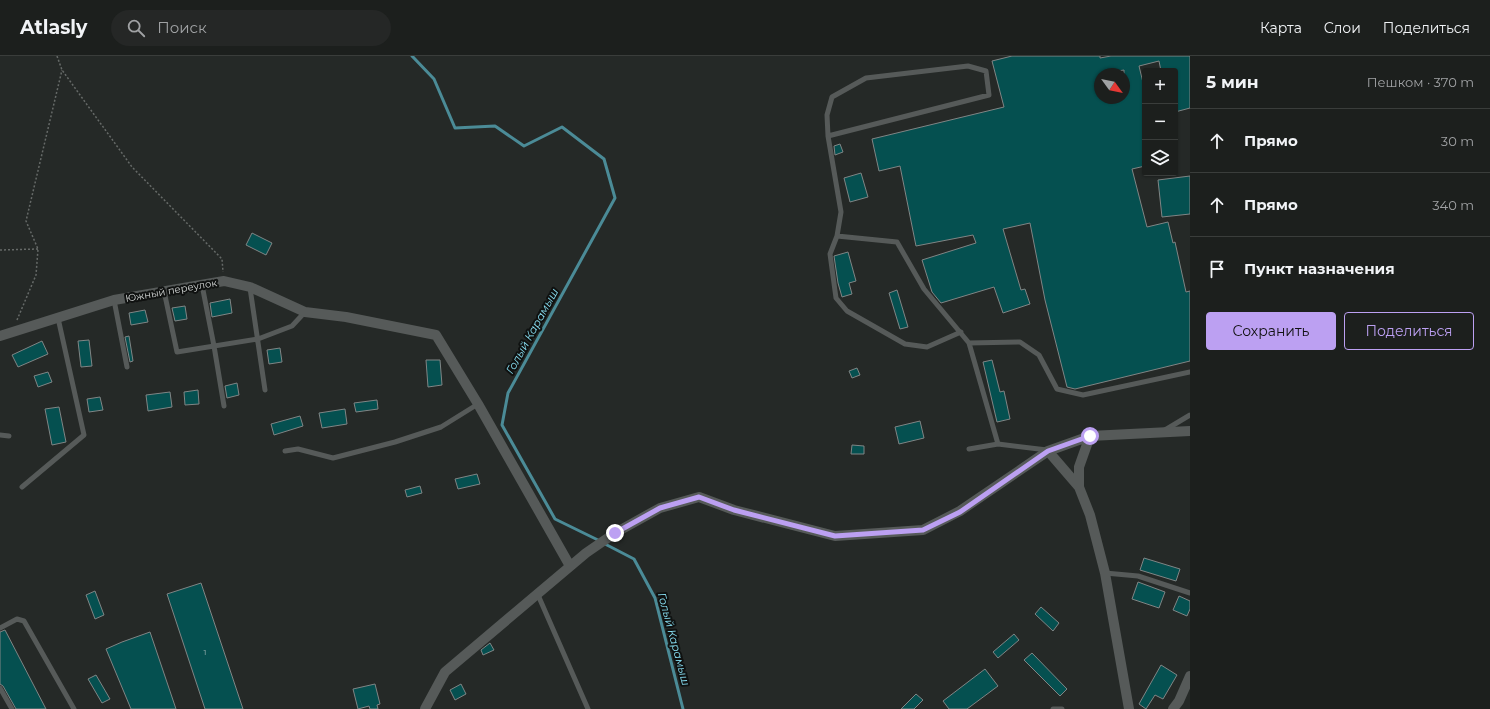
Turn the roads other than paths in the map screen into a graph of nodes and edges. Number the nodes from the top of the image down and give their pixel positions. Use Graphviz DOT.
graph roads {
  1 [pos="828,136"];
  2 [pos="836,236"];
  3 [pos="202,284"];
  4 [pos="250,287"];
  5 [pos="164,291"];
  6 [pos="114,300"];
  7 [pos="305,312"];
  8 [pos="58,318"];
  9 [pos="961,332"];
  10 [pos="0,336"];
  11 [pos="258,339"];
  12 [pos="969,343"];
  13 [pos="214,346"];
  14 [pos="127,367"];
  15 [pos="1190,372"];
  16 [pos="265,390"];
  17 [pos="478,404"];
  18 [pos="224,406"];
  19 [pos="1190,415"];
  20 [pos="1190,431"];
  21 [pos="1159,433"];
  22 [pos="0,435"];
  23 [pos="9,436"];
  24 [pos="1090,436"];
  25 [pos="998,444"];
  26 [pos="969,449"];
  27 [pos="285,451"];
  28 [pos="1048,451"];
  29 [pos="22,486"];
  30 [pos="1079,487"];
  31 [pos="570,566"];
  32 [pos="1105,573"];
  33 [pos="1190,593"];
  34 [pos="538,595"];
  35 [pos="0,628"];
  36 [pos="1190,676"];
  37 [pos="0,688"];
  38 [pos="12,709"];
  39 [pos="74,709"];
  40 [pos="425,709"];
  41 [pos="588,709"];
  42 [pos="1053,709"];
  43 [pos="1062,709"];
  44 [pos="1128,709"];
  45 [pos="1173,709"];
  1 -- 1 [label="lane"];
  1 -- 2 [label="lane"];
  2 -- 9 [label="lane"];
  2 -- 9 [label="lane"];
  3 -- 4 [label="street, Южный переулок"];
  3 -- 5 [label="street, Южный переулок"];
  3 -- 13 [label="lane"];
  4 -- 7 [label="street, Южный переулок"];
  4 -- 11 [label="lane"];
  5 -- 6 [label="street, Южный переулок"];
  5 -- 13 [label="lane"];
  6 -- 8 [label="street, Южный переулок"];
  6 -- 14 [label="lane"];
  7 -- 11 [label="lane"];
  7 -- 17 [label="street, Южный переулок"];
  8 -- 10 [label="street, Южный переулок"];
  8 -- 29 [label="lane"];
  9 -- 12 [label="lane"];
  11 -- 13 [label="lane"];
  11 -- 16 [label="lane"];
  12 -- 15 [label="lane"];
  12 -- 25 [label="lane"];
  13 -- 18 [label="lane"];
  17 -- 27 [label="lane"];
  17 -- 31 [label="street, Южный переулок"];
  19 -- 21 [label="lane"];
  20 -- 21 [label="street"];
  21 -- 24 [label="street"];
  22 -- 23 [label="lane"];
  24 -- 28 [label="street"];
  24 -- 30 [label="street"];
  25 -- 26 [label="lane"];
  25 -- 28 [label="lane"];
  28 -- 30 [label="street"];
  28 -- 31 [label="street"];
  30 -- 32 [label="street"];
  31 -- 34 [label="street"];
  32 -- 33 [label="lane"];
  32 -- 44 [label="street"];
  34 -- 40 [label="street"];
  34 -- 41 [label="lane"];
  35 -- 39 [label="lane"];
  36 -- 45 [label="street"];
  37 -- 38 [label="lane"];
  42 -- 43 [label="lane"];
}
